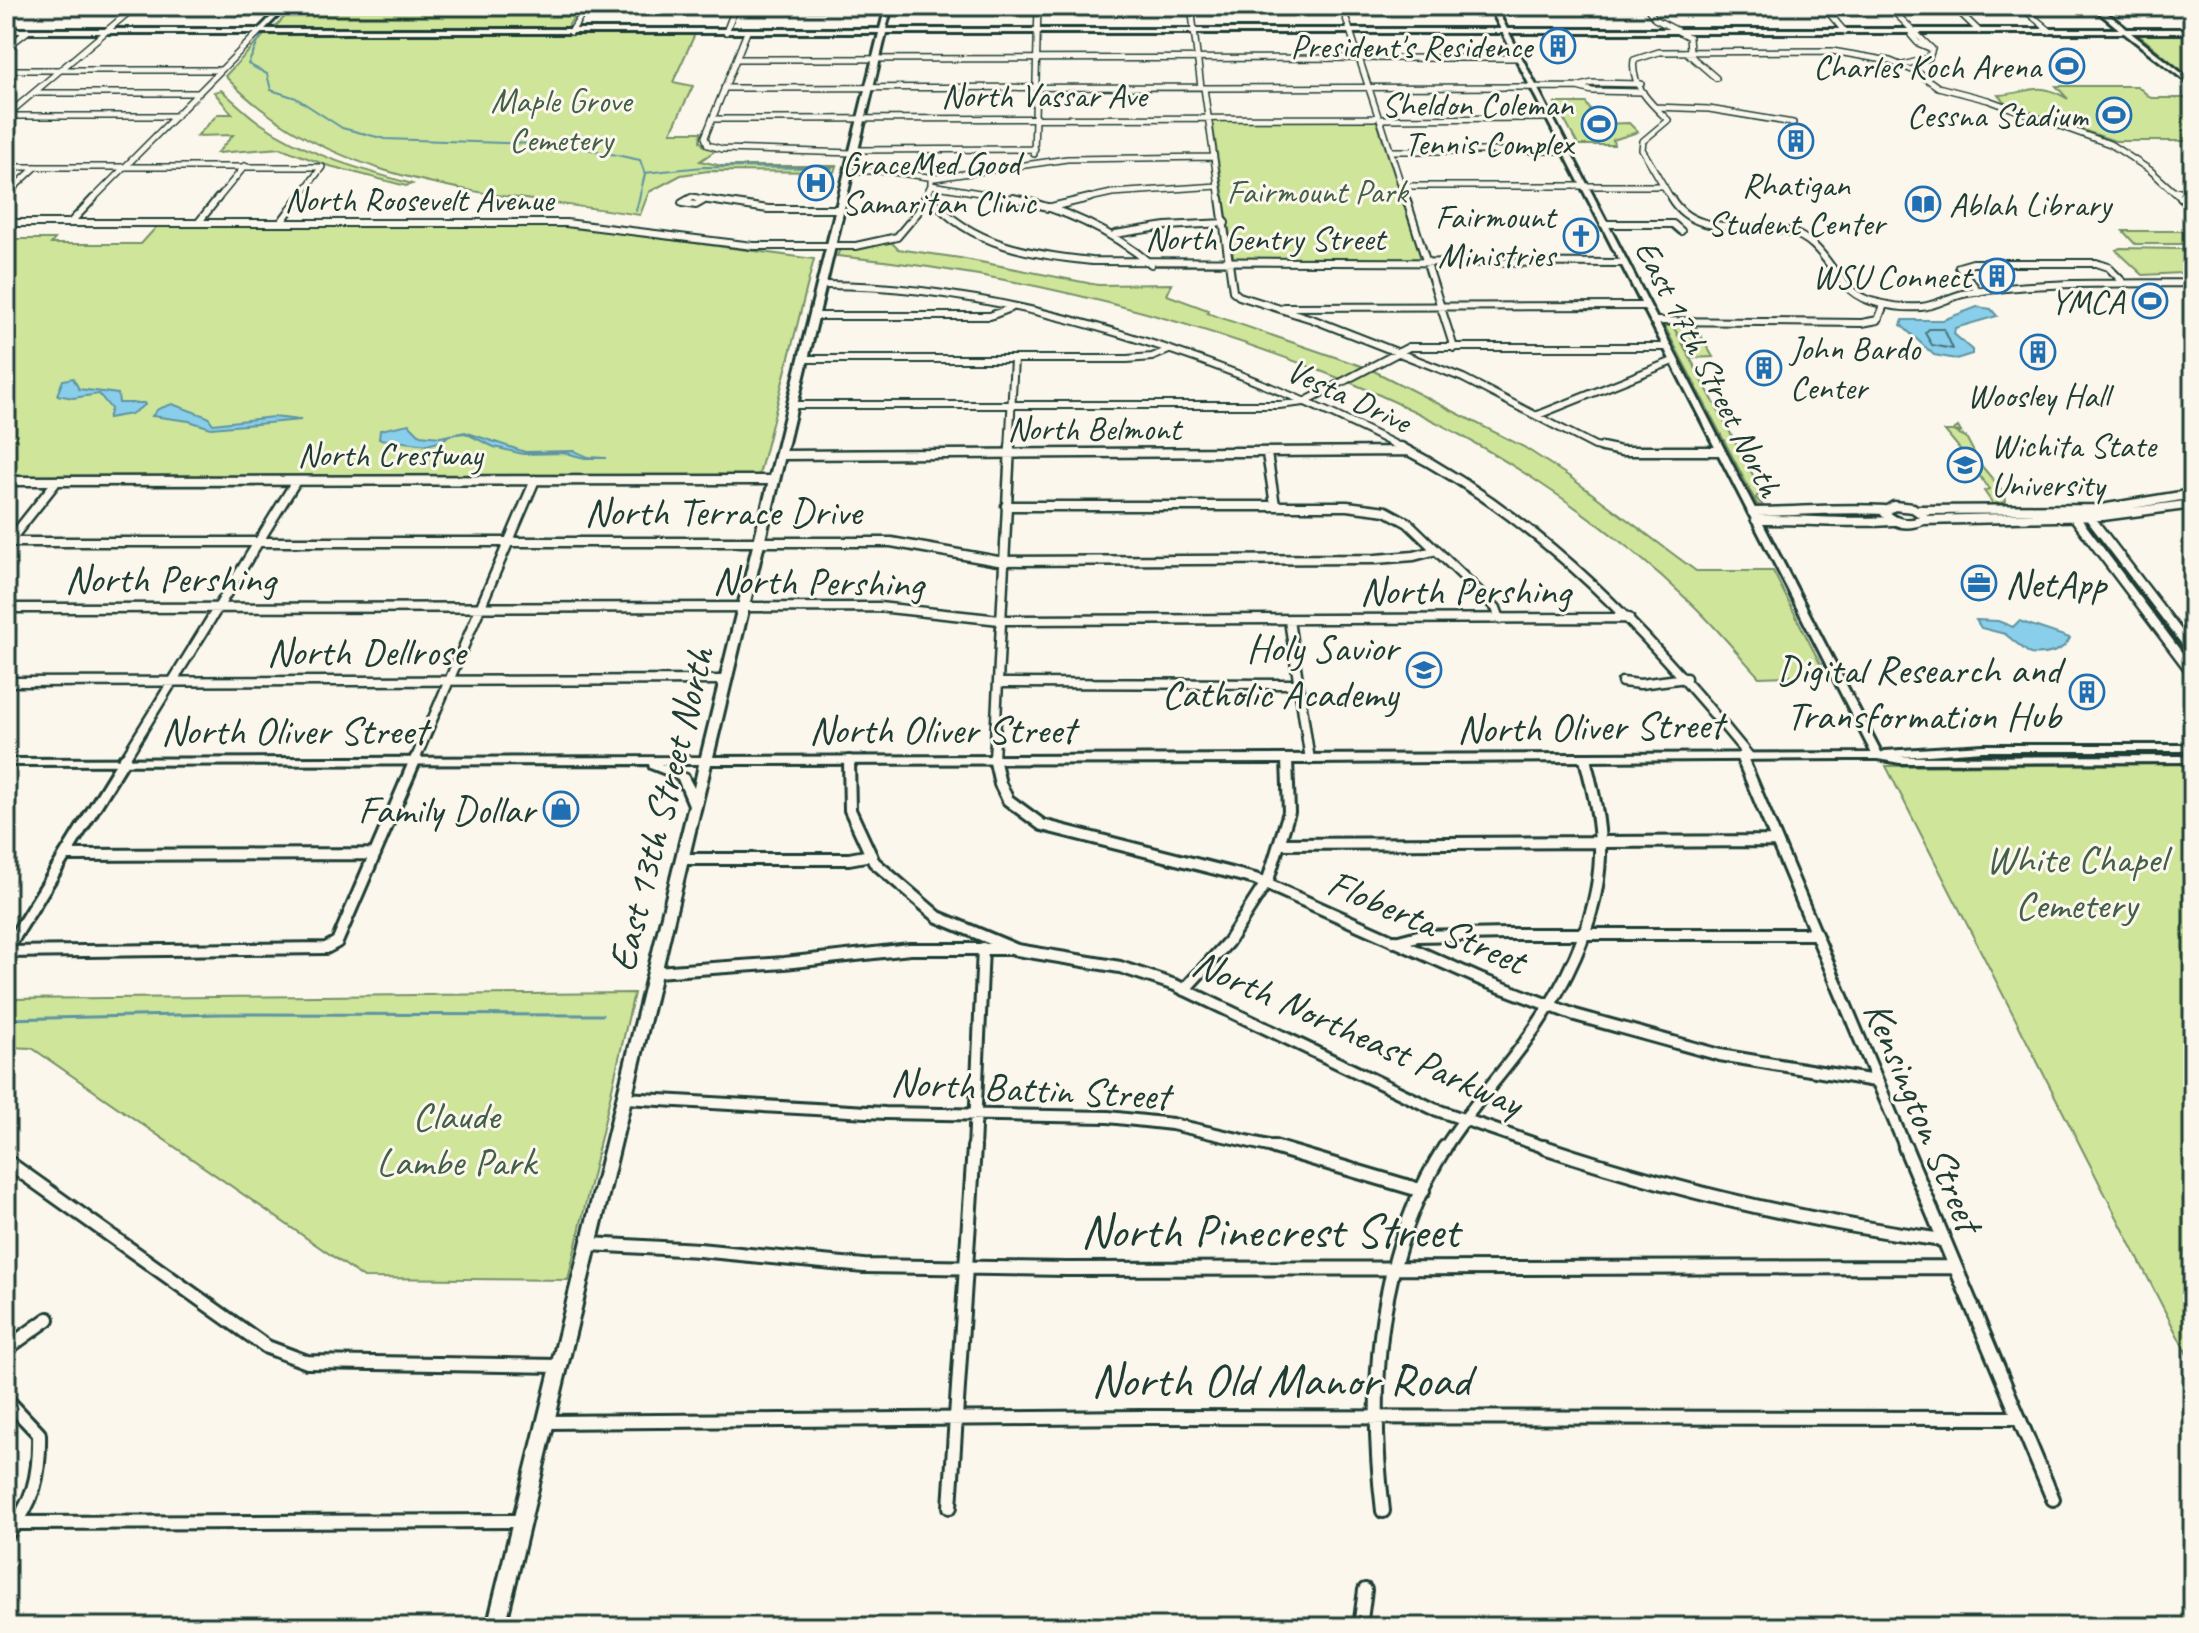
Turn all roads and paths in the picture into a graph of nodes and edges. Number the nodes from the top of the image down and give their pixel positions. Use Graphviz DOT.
graph roads {
  1 [pos="136,6"];
  2 [pos="285,6"];
  3 [pos="1823,6"];
  4 [pos="1888,6"];
  5 [pos="1953,6"];
  6 [pos="2020,6"];
  7 [pos="2094,6"];
  8 [pos="586,7"];
  9 [pos="736,7"];
  10 [pos="888,7"];
  11 [pos="1038,7"];
  12 [pos="1191,7"];
  13 [pos="1343,7"];
  14 [pos="1492,7"];
  15 [pos="1646,7"];
  16 [pos="2114,22"];
  17 [pos="261,30"];
  18 [pos="1844,30"];
  19 [pos="6,31"];
  20 [pos="28,31"];
  21 [pos="107,31"];
  22 [pos="883,31"];
  23 [pos="1195,31"];
  24 [pos="1351,31"];
  25 [pos="1505,31"];
  26 [pos="1677,31"];
  27 [pos="1912,31"];
  28 [pos="1979,31"];
  29 [pos="2050,31"];
  30 [pos="2098,31"];
  31 [pos="2125,31"];
  32 [pos="2193,31"];
  33 [pos="571,32"];
  34 [pos="726,32"];
  35 [pos="747,32"];
  36 [pos="1038,32"];
  37 [pos="2135,39"];
  38 [pos="6,48"];
  39 [pos="1686,51"];
  40 [pos="1361,58"];
  41 [pos="1519,58"];
  42 [pos="737,59"];
  43 [pos="876,59"];
  44 [pos="1038,59"];
  45 [pos="1198,59"];
  46 [pos="1902,65"];
  47 [pos="6,70"];
  48 [pos="60,70"];
  49 [pos="221,70"];
  50 [pos="1716,78"];
  51 [pos="1641,84"];
  52 [pos="2193,85"];
  53 [pos="1370,87"];
  54 [pos="1534,87"];
  55 [pos="1577,87"];
  56 [pos="724,88"];
  57 [pos="867,88"];
  58 [pos="1038,88"];
  59 [pos="1203,88"];
  60 [pos="1643,92"];
  61 [pos="34,93"];
  62 [pos="199,93"];
  63 [pos="1655,107"];
  64 [pos="6,116"];
  65 [pos="176,116"];
  66 [pos="1207,118"];
  67 [pos="1379,118"];
  68 [pos="1549,118"];
  69 [pos="712,119"];
  70 [pos="862,119"];
  71 [pos="1036,119"];
  72 [pos="1793,123"];
  73 [pos="1035,149"];
  74 [pos="1390,151"];
  75 [pos="1566,151"];
  76 [pos="854,152"];
  77 [pos="1213,157"];
  78 [pos="1035,163"];
  79 [pos="125,166"];
  80 [pos="245,166"];
  81 [pos="6,167"];
  82 [pos="36,167"];
  83 [pos="848,171"];
  84 [pos="931,177"];
  85 [pos="931,185"];
  86 [pos="1218,186"];
  87 [pos="1402,186"];
  88 [pos="1584,186"];
  89 [pos="1664,186"];
  90 [pos="2174,191"];
  91 [pos="2193,191"];
  92 [pos="927,193"];
  93 [pos="6,195"];
  94 [pos="702,199"];
  95 [pos="1047,208"];
  96 [pos="838,209"];
  97 [pos="2193,209"];
  98 [pos="281,222"];
  99 [pos="6,223"];
  100 [pos="70,223"];
  101 [pos="198,223"];
  102 [pos="1225,223"];
  103 [pos="1603,224"];
  104 [pos="1681,231"];
  105 [pos="1115,234"];
  106 [pos="830,247"];
  107 [pos="1623,263"];
  108 [pos="1151,264"];
  109 [pos="1230,264"];
  110 [pos="1427,264"];
  111 [pos="2193,283"];
  112 [pos="2125,284"];
  113 [pos="821,285"];
  114 [pos="1979,292"];
  115 [pos="1884,305"];
  116 [pos="1440,306"];
  117 [pos="1645,306"];
  118 [pos="1011,308"];
  119 [pos="1276,308"];
  120 [pos="813,316"];
  121 [pos="1653,321"];
  122 [pos="1666,347"];
  123 [pos="1454,348"];
  124 [pos="1169,350"];
  125 [pos="1398,353"];
  126 [pos="803,359"];
  127 [pos="1014,359"];
  128 [pos="1673,361"];
  129 [pos="1306,401"];
  130 [pos="792,405"];
  131 [pos="1011,405"];
  132 [pos="1538,415"];
  133 [pos="1408,451"];
  134 [pos="1719,451"];
  135 [pos="1008,454"];
  136 [pos="1267,454"];
  137 [pos="780,455"];
  138 [pos="535,480"];
  139 [pos="774,480"];
  140 [pos="6,481"];
  141 [pos="57,481"];
  142 [pos="296,481"];
  143 [pos="2193,494"];
  144 [pos="2193,504"];
  145 [pos="1275,505"];
  146 [pos="1006,506"];
  147 [pos="2082,509"];
  148 [pos="1884,510"];
  149 [pos="1917,510"];
  150 [pos="2068,510"];
  151 [pos="1754,516"];
  152 [pos="2075,517"];
  153 [pos="2090,517"];
  154 [pos="1923,520"];
  155 [pos="1893,521"];
  156 [pos="510,541"];
  157 [pos="760,541"];
  158 [pos="258,542"];
  159 [pos="7,543"];
  160 [pos="1437,550"];
  161 [pos="1002,561"];
  162 [pos="744,607"];
  163 [pos="6,608"];
  164 [pos="217,608"];
  165 [pos="482,608"];
  166 [pos="1629,618"];
  167 [pos="1500,619"];
  168 [pos="1000,620"];
  169 [pos="1289,620"];
  170 [pos="2193,652"];
  171 [pos="2193,674"];
  172 [pos="1686,678"];
  173 [pos="727,680"];
  174 [pos="172,681"];
  175 [pos="450,681"];
  176 [pos="6,682"];
  177 [pos="1622,682"];
  178 [pos="998,683"];
  179 [pos="1298,684"];
  180 [pos="2193,748"];
  181 [pos="1745,756"];
  182 [pos="1878,756"];
  183 [pos="1585,759"];
  184 [pos="2193,759"];
  185 [pos="994,760"];
  186 [pos="1287,760"];
  187 [pos="1310,760"];
  188 [pos="635,761"];
  189 [pos="707,761"];
  190 [pos="849,761"];
  191 [pos="6,762"];
  192 [pos="415,762"];
  193 [pos="123,763"];
  194 [pos="696,807"];
  195 [pos="1599,841"];
  196 [pos="1775,841"];
  197 [pos="1279,844"];
  198 [pos="375,854"];
  199 [pos="66,855"];
  200 [pos="871,855"];
  201 [pos="683,859"];
  202 [pos="1265,884"];
  203 [pos="1582,934"];
  204 [pos="1814,934"];
  205 [pos="1395,942"];
  206 [pos="983,948"];
  207 [pos="1017,950"];
  208 [pos="6,952"];
  209 [pos="656,972"];
  210 [pos="1184,990"];
  211 [pos="1550,1005"];
  212 [pos="1875,1081"];
  213 [pos="625,1098"];
  214 [pos="974,1114"];
  215 [pos="1462,1119"];
  216 [pos="6,1161"];
  217 [pos="1423,1191"];
  218 [pos="1942,1240"];
  219 [pos="589,1244"];
  220 [pos="965,1267"];
  221 [pos="1952,1267"];
  222 [pos="1395,1268"];
  223 [pos="48,1319"];
  224 [pos="6,1349"];
  225 [pos="559,1366"];
  226 [pos="6,1399"];
  227 [pos="1376,1417"];
  228 [pos="955,1418"];
  229 [pos="2016,1418"];
  230 [pos="546,1422"];
  231 [pos="2053,1499"];
  232 [pos="950,1507"];
  233 [pos="1383,1511"];
  234 [pos="522,1521"];
  235 [pos="18,1523"];
  236 [pos="6,1535"];
  237 [pos="1365,1590"];
  238 [pos="496,1627"];
  239 [pos="1360,1627"];
  1 -- 21 [label="street"];
  2 -- 17 [label="street"];
  3 -- 15 [label="street"];
  3 -- 18 [label="street"];
  4 -- 27 [label="street"];
  5 -- 28 [label="street"];
  6 -- 29 [label="street"];
  7 -- 16 [label="main road"];
  8 -- 9 [label="street"];
  8 -- 33 [label="street"];
  9 -- 10 [label="street"];
  9 -- 34 [label="street"];
  10 -- 11 [label="street"];
  10 -- 22 [label="main road, East 13th Street North"];
  11 -- 12 [label="street"];
  11 -- 36 [label="street"];
  12 -- 13 [label="street"];
  12 -- 23 [label="street"];
  13 -- 14 [label="street"];
  13 -- 24 [label="street"];
  14 -- 15 [label="street"];
  14 -- 25 [label="street, East 17th Street North"];
  15 -- 26 [label="street"];
  16 -- 30 [label="main road"];
  16 -- 31 [label="main road"];
  17 -- 21 [label="main road"];
  17 -- 33 [label="main road"];
  17 -- 49 [label="street"];
  18 -- 26 [label="main road"];
  18 -- 27 [label="main road"];
  19 -- 20 [label="main road"];
  20 -- 21 [label="main road"];
  20 -- 38 [label="street"];
  21 -- 48 [label="street"];
  22 -- 35 [label="main road"];
  22 -- 36 [label="main road"];
  22 -- 43 [label="main road, East 13th Street North"];
  23 -- 24 [label="main road"];
  23 -- 36 [label="main road"];
  23 -- 45 [label="street"];
  24 -- 25 [label="main road"];
  24 -- 40 [label="street"];
  25 -- 26 [label="main road"];
  25 -- 41 [label="street, East 17th Street North"];
  26 -- 39 [label="street"];
  26 -- 39 [label="street"];
  27 -- 28 [label="main road"];
  27 -- 46 [label="street"];
  28 -- 29 [label="main road"];
  29 -- 30 [label="main road"];
  30 -- 31 [label="main road"];
  30 -- 37 [label="main road"];
  31 -- 32 [label="main road"];
  31 -- 37 [label="main road"];
  33 -- 34 [label="main road"];
  34 -- 35 [label="main road"];
  35 -- 42 [label="street"];
  36 -- 44 [label="street"];
  37 -- 52 [label="main road"];
  39 -- 46 [label="street"];
  39 -- 50 [label="street"];
  39 -- 51 [label="street"];
  40 -- 41 [label="street"];
  40 -- 45 [label="street"];
  40 -- 53 [label="street"];
  41 -- 54 [label="street, East 17th Street North"];
  42 -- 43 [label="street"];
  42 -- 56 [label="street"];
  43 -- 44 [label="street"];
  43 -- 57 [label="main road, East 13th Street North"];
  44 -- 45 [label="street"];
  44 -- 58 [label="street"];
  45 -- 59 [label="street"];
  46 -- 90 [label="street"];
  47 -- 48 [label="street"];
  48 -- 49 [label="street"];
  48 -- 61 [label="street"];
  49 -- 62 [label="street"];
  51 -- 55 [label="street"];
  51 -- 60 [label="street"];
  53 -- 54 [label="street"];
  53 -- 59 [label="street"];
  53 -- 67 [label="street"];
  54 -- 55 [label="street"];
  54 -- 68 [label="street, East 17th Street North"];
  55 -- 60 [label="street"];
  56 -- 57 [label="street"];
  56 -- 69 [label="street"];
  57 -- 58 [label="street"];
  57 -- 70 [label="main road, East 13th Street North"];
  58 -- 59 [label="street"];
  58 -- 71 [label="street"];
  59 -- 66 [label="street"];
  60 -- 63 [label="street"];
  61 -- 62 [label="street"];
  61 -- 64 [label="street"];
  62 -- 65 [label="street"];
  63 -- 72 [label="street"];
  63 -- 89 [label="street"];
  64 -- 65 [label="street"];
  65 -- 79 [label="street"];
  66 -- 67 [label="street, North Vassar Ave"];
  66 -- 71 [label="street, North Vassar Ave"];
  66 -- 77 [label="street"];
  67 -- 68 [label="street, North Vassar Ave"];
  67 -- 74 [label="street"];
  68 -- 75 [label="street, East 17th Street North"];
  69 -- 70 [label="street, North Vassar Ave"];
  69 -- 76 [label="street"];
  70 -- 71 [label="street, North Vassar Ave"];
  70 -- 76 [label="main road, East 13th Street North"];
  71 -- 73 [label="street"];
  73 -- 76 [label="street"];
  73 -- 78 [label="street"];
  74 -- 75 [label="street"];
  74 -- 87 [label="street"];
  75 -- 88 [label="street, East 17th Street North"];
  76 -- 83 [label="main road, East 13th Street North"];
  77 -- 78 [label="street"];
  77 -- 86 [label="street"];
  78 -- 84 [label="street"];
  79 -- 80 [label="street"];
  79 -- 82 [label="street"];
  79 -- 100 [label="street"];
  80 -- 98 [label="street"];
  80 -- 101 [label="street"];
  81 -- 82 [label="street"];
  82 -- 93 [label="street"];
  83 -- 84 [label="street"];
  83 -- 96 [label="main road, East 13th Street North"];
  84 -- 85 [label="street"];
  85 -- 92 [label="street, North Roosevelt Avenue"];
  85 -- 95 [label="street"];
  86 -- 95 [label="street"];
  86 -- 102 [label="street"];
  87 -- 88 [label="street"];
  87 -- 110 [label="street"];
  88 -- 89 [label="street"];
  88 -- 103 [label="street, East 17th Street North"];
  89 -- 115 [label="street"];
  90 -- 91 [label="street"];
  90 -- 97 [label="street"];
  92 -- 106 [label="street, North Roosevelt Avenue"];
  92 -- 108 [label="street, North Gentry Street"];
  94 -- 96 [label="street"];
  95 -- 105 [label="street"];
  96 -- 106 [label="main road, East 13th Street North"];
  98 -- 101 [label="street, North Roosevelt Avenue"];
  98 -- 106 [label="street, North Roosevelt Avenue"];
  99 -- 100 [label="street, North Roosevelt Avenue"];
  100 -- 101 [label="street, North Roosevelt Avenue"];
  102 -- 105 [label="street"];
  102 -- 109 [label="street"];
  103 -- 104 [label="street"];
  103 -- 107 [label="street, East 17th Street North"];
  105 -- 108 [label="street"];
  106 -- 113 [label="main road, East 13th Street North"];
  107 -- 110 [label="street, North Gentry Street"];
  107 -- 117 [label="street, East 17th Street North"];
  108 -- 109 [label="street, North Gentry Street"];
  109 -- 110 [label="street, North Gentry Street"];
  109 -- 119 [label="street"];
  110 -- 116 [label="street"];
  111 -- 112 [label="street"];
  112 -- 114 [label="street"];
  112 -- 114 [label="street"];
  113 -- 118 [label="street, Vesta Drive"];
  113 -- 120 [label="main road, East 13th Street North"];
  114 -- 115 [label="street"];
  115 -- 121 [label="street"];
  116 -- 117 [label="street"];
  116 -- 119 [label="street"];
  116 -- 123 [label="street"];
  117 -- 121 [label="street, East 17th Street North"];
  118 -- 120 [label="street"];
  118 -- 124 [label="street, Vesta Drive"];
  119 -- 125 [label="street"];
  120 -- 126 [label="main road, East 13th Street North"];
  121 -- 122 [label="street, East 17th Street North"];
  122 -- 123 [label="street"];
  122 -- 128 [label="street, East 17th Street North"];
  123 -- 125 [label="street"];
  124 -- 127 [label="street"];
  124 -- 129 [label="street, Vesta Drive"];
  125 -- 129 [label="street"];
  125 -- 132 [label="street"];
  126 -- 127 [label="street"];
  126 -- 130 [label="main road, East 13th Street North"];
  127 -- 131 [label="street, Floberta Street"];
  128 -- 132 [label="street"];
  128 -- 134 [label="street, East 17th Street North"];
  129 -- 131 [label="street"];
  129 -- 133 [label="street, Vesta Drive"];
  130 -- 131 [label="street"];
  130 -- 137 [label="main road, East 13th Street North"];
  131 -- 135 [label="street, Floberta Street"];
  132 -- 134 [label="street"];
  133 -- 136 [label="street, North Belmont"];
  133 -- 166 [label="street, Vesta Drive"];
  134 -- 151 [label="street, East 17th Street North"];
  135 -- 136 [label="street, North Belmont"];
  135 -- 137 [label="street, North Belmont"];
  135 -- 146 [label="street, Floberta Street"];
  136 -- 145 [label="street"];
  137 -- 139 [label="main road, East 13th Street North"];
  138 -- 139 [label="street, North Crestway"];
  138 -- 142 [label="street, North Crestway"];
  138 -- 156 [label="street"];
  139 -- 157 [label="main road, East 13th Street North"];
  140 -- 141 [label="street, North Crestway"];
  141 -- 142 [label="street, North Crestway"];
  141 -- 159 [label="street"];
  142 -- 158 [label="street"];
  143 -- 147 [label="street"];
  144 -- 153 [label="street"];
  145 -- 146 [label="street"];
  145 -- 160 [label="street"];
  146 -- 161 [label="street, Floberta Street"];
  147 -- 150 [label="street"];
  147 -- 153 [label="street"];
  148 -- 149 [label="street"];
  148 -- 151 [label="street"];
  148 -- 155 [label="street"];
  149 -- 150 [label="street"];
  149 -- 154 [label="street"];
  150 -- 152 [label="street"];
  151 -- 155 [label="street"];
  151 -- 182 [label="street, East 17th Street North"];
  152 -- 153 [label="street"];
  152 -- 154 [label="street"];
  152 -- 171 [label="street"];
  153 -- 170 [label="street"];
  154 -- 155 [label="street"];
  156 -- 157 [label="street, North Terrace Drive"];
  156 -- 158 [label="street, North Terrace Drive"];
  156 -- 165 [label="street"];
  157 -- 161 [label="street, North Terrace Drive"];
  157 -- 162 [label="main road, East 13th Street North"];
  158 -- 159 [label="street, North Terrace Drive"];
  158 -- 164 [label="street"];
  160 -- 161 [label="street, North Terrace Drive"];
  160 -- 167 [label="street"];
  161 -- 168 [label="street, Floberta Street"];
  162 -- 165 [label="street, North Pershing"];
  162 -- 168 [label="street, North Pershing"];
  162 -- 173 [label="main road, East 13th Street North"];
  163 -- 164 [label="street, North Pershing"];
  164 -- 165 [label="street, North Pershing"];
  164 -- 174 [label="street"];
  165 -- 175 [label="street"];
  166 -- 167 [label="street, North Pershing"];
  166 -- 172 [label="street, Vesta Drive"];
  167 -- 169 [label="street, North Pershing"];
  168 -- 169 [label="street, North Pershing"];
  168 -- 178 [label="street, Floberta Street"];
  169 -- 179 [label="street"];
  172 -- 177 [label="street"];
  172 -- 181 [label="street, Vesta Drive"];
  173 -- 175 [label="street, North Dellrose"];
  173 -- 189 [label="main road, East 13th Street North"];
  174 -- 175 [label="street, North Dellrose"];
  174 -- 176 [label="street, North Dellrose"];
  174 -- 193 [label="street"];
  175 -- 192 [label="street"];
  178 -- 179 [label="street"];
  178 -- 185 [label="street, Floberta Street"];
  179 -- 187 [label="street"];
  180 -- 182 [label="main road, North Oliver Street"];
  181 -- 182 [label="main road, North Oliver Street"];
  181 -- 183 [label="main road, North Oliver Street"];
  181 -- 196 [label="street, Kensington Street"];
  182 -- 184 [label="main road, North Oliver Street"];
  183 -- 187 [label="main road, North Oliver Street"];
  183 -- 195 [label="street"];
  185 -- 186 [label="main road, North Oliver Street"];
  185 -- 190 [label="main road, North Oliver Street"];
  185 -- 202 [label="street, Floberta Street"];
  186 -- 187 [label="main road, North Oliver Street"];
  186 -- 197 [label="street"];
  188 -- 189 [label="main road, North Oliver Street"];
  188 -- 192 [label="main road, North Oliver Street"];
  188 -- 194 [label="main road"];
  189 -- 190 [label="main road, North Oliver Street"];
  189 -- 194 [label="main road, East 13th Street North"];
  190 -- 200 [label="street, North Northeast Parkway"];
  191 -- 193 [label="main road, North Oliver Street"];
  192 -- 193 [label="main road, North Oliver Street"];
  192 -- 198 [label="street"];
  193 -- 199 [label="street"];
  194 -- 201 [label="main road, East 13th Street North"];
  195 -- 196 [label="street"];
  195 -- 197 [label="street"];
  195 -- 203 [label="street"];
  196 -- 204 [label="street, Kensington Street"];
  197 -- 202 [label="street"];
  198 -- 199 [label="street"];
  198 -- 208 [label="street"];
  199 -- 208 [label="street"];
  200 -- 201 [label="street"];
  200 -- 207 [label="street, North Northeast Parkway"];
  201 -- 209 [label="main road, East 13th Street North"];
  202 -- 205 [label="street, Floberta Street"];
  202 -- 210 [label="street"];
  203 -- 204 [label="street"];
  203 -- 205 [label="street"];
  203 -- 211 [label="street"];
  204 -- 212 [label="street, Kensington Street"];
  205 -- 211 [label="street, Floberta Street"];
  206 -- 207 [label="street"];
  206 -- 209 [label="street"];
  206 -- 214 [label="street"];
  207 -- 210 [label="street, North Northeast Parkway"];
  209 -- 213 [label="main road, East 13th Street North"];
  210 -- 215 [label="street, North Northeast Parkway"];
  211 -- 212 [label="street, Floberta Street"];
  211 -- 215 [label="street"];
  212 -- 218 [label="street, Kensington Street"];
  213 -- 214 [label="street, North Battin Street"];
  213 -- 219 [label="main road, East 13th Street North"];
  214 -- 217 [label="street, North Battin Street"];
  214 -- 220 [label="street"];
  215 -- 217 [label="street"];
  215 -- 218 [label="street, North Northeast Parkway"];
  216 -- 225 [label="street"];
  217 -- 222 [label="street"];
  218 -- 221 [label="street, Kensington Street"];
  219 -- 220 [label="street, North Pinecrest Street"];
  219 -- 225 [label="main road, East 13th Street North"];
  220 -- 222 [label="street, North Pinecrest Street"];
  220 -- 228 [label="street"];
  221 -- 222 [label="street, North Pinecrest Street"];
  221 -- 229 [label="street, Kensington Street"];
  222 -- 227 [label="street"];
  223 -- 224 [label="street"];
  225 -- 230 [label="main road, East 13th Street North"];
  226 -- 235 [label="street"];
  227 -- 228 [label="street, North Old Manor Road"];
  227 -- 229 [label="street, North Old Manor Road"];
  227 -- 233 [label="street"];
  228 -- 230 [label="street, North Old Manor Road"];
  228 -- 232 [label="street"];
  229 -- 231 [label="street, Kensington Street"];
  230 -- 234 [label="main road, East 13th Street North"];
  234 -- 235 [label="street"];
  234 -- 238 [label="main road, East 13th Street North"];
  235 -- 236 [label="street"];
  237 -- 239 [label="street"];
}
